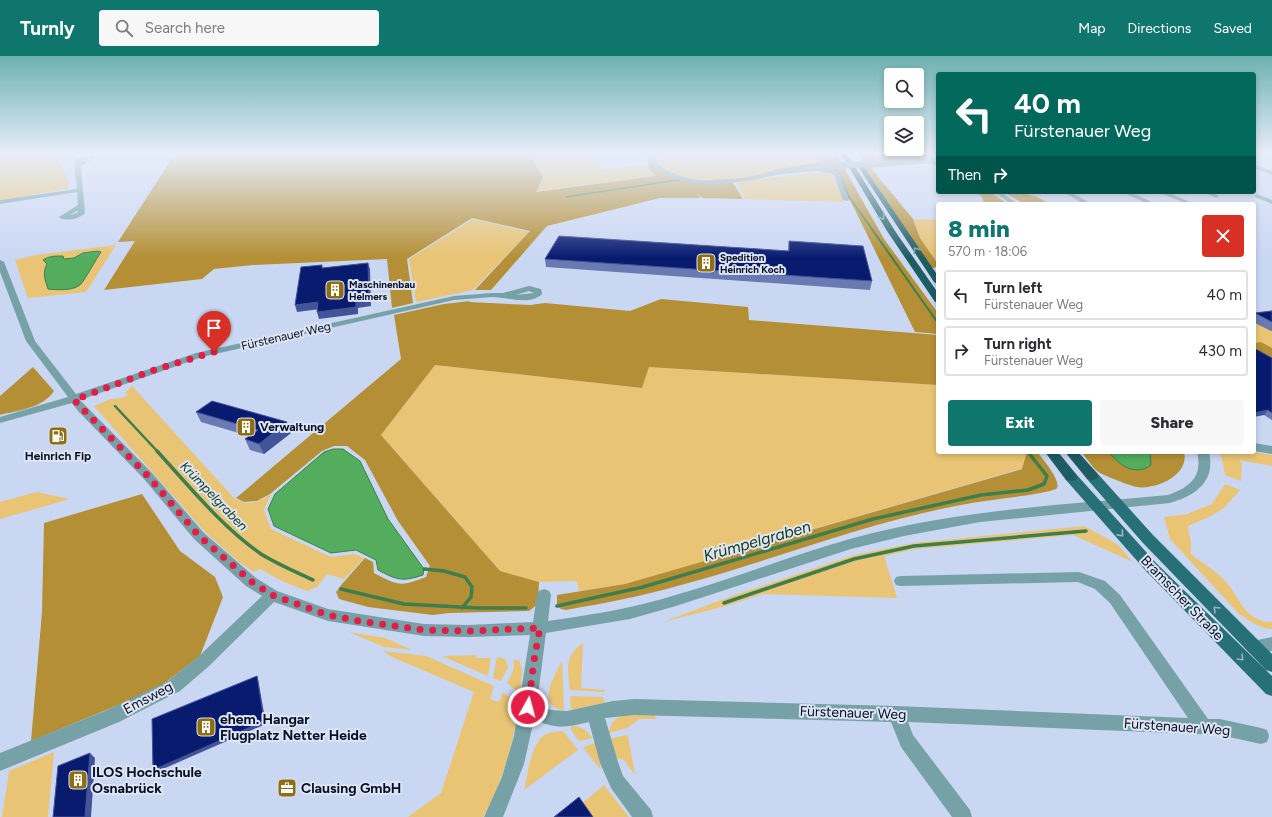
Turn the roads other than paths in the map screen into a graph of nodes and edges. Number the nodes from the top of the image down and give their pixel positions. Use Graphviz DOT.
graph roads {
  1 [pos="841,188"];
  2 [pos="865,188"];
  3 [pos="874,188"];
  4 [pos="80,190"];
  5 [pos="1000,194"];
  6 [pos="1070,194"];
  7 [pos="1130,194"];
  8 [pos="1166,194"];
  9 [pos="1211,194"];
  10 [pos="1272,195"];
  11 [pos="1216,196"];
  12 [pos="846,200"];
  13 [pos="0,202"];
  14 [pos="1012,202"];
  15 [pos="1085,202"];
  16 [pos="1148,202"];
  17 [pos="1187,202"];
  18 [pos="1272,202"];
  19 [pos="81,206"];
  20 [pos="0,262"];
  21 [pos="936,279"];
  22 [pos="503,296"];
  23 [pos="936,297"];
  24 [pos="74,400"];
  25 [pos="0,420"];
  26 [pos="1256,447"];
  27 [pos="1272,450"];
  28 [pos="1053,454"];
  29 [pos="1073,454"];
  30 [pos="1204,454"];
  31 [pos="1092,476"];
  32 [pos="1070,477"];
  33 [pos="1117,504"];
  34 [pos="1095,505"];
  35 [pos="901,581"];
  36 [pos="272,595"];
  37 [pos="544,595"];
  38 [pos="540,628"];
  39 [pos="1272,644"];
  40 [pos="1253,647"];
  41 [pos="1272,665"];
  42 [pos="1272,688"];
  43 [pos="528,707"];
  44 [pos="595,713"];
  45 [pos="896,714"];
  46 [pos="1204,727"];
  47 [pos="1261,736"];
  48 [pos="0,762"];
  49 [pos="493,817"];
  50 [pos="644,817"];
  51 [pos="963,817"];
  1 -- 12 [label="street"];
  2 -- 23 [label="highway, one-way"];
  21 -- 3 [label="highway, one-way"];
  4 -- 13 [label="street"];
  4 -- 19 [label="street"];
  5 -- 14 [label="street"];
  6 -- 15 [label="street"];
  7 -- 16 [label="street"];
  8 -- 17 [label="street"];
  9 -- 11 [label="street"];
  10 -- 18 [label="street"];
  20 -- 24 [label="street"];
  22 -- 24 [label="street, Fürstenauer Weg"];
  24 -- 25 [label="street, Fürstenauer Weg"];
  24 -- 36 [label="street"];
  26 -- 27 [label="street"];
  28 -- 32 [label="highway"];
  29 -- 31 [label="highway"];
  30 -- 33 [label="street"];
  31 -- 33 [label="main road, Bramscher Straße"];
  32 -- 34 [label="main road, Bramscher Straße"];
  33 -- 34 [label="street"];
  40 -- 33 [label="main road, Bramscher Straße, one-way"];
  34 -- 38 [label="street"];
  34 -- 42 [label="main road, Bramscher Straße, one-way"];
  35 -- 46 [label="street"];
  36 -- 38 [label="street"];
  36 -- 48 [label="street, Emsweg"];
  37 -- 38 [label="street"];
  38 -- 43 [label="street"];
  39 -- 40 [label="street"];
  40 -- 41 [label="main road, Bramscher Straße"];
  43 -- 44 [label="street, Fürstenauer Weg"];
  43 -- 49 [label="street"];
  44 -- 45 [label="street, Fürstenauer Weg"];
  44 -- 50 [label="street"];
  45 -- 46 [label="street, Fürstenauer Weg"];
  45 -- 51 [label="street"];
  46 -- 47 [label="street, Fürstenauer Weg"];
}
